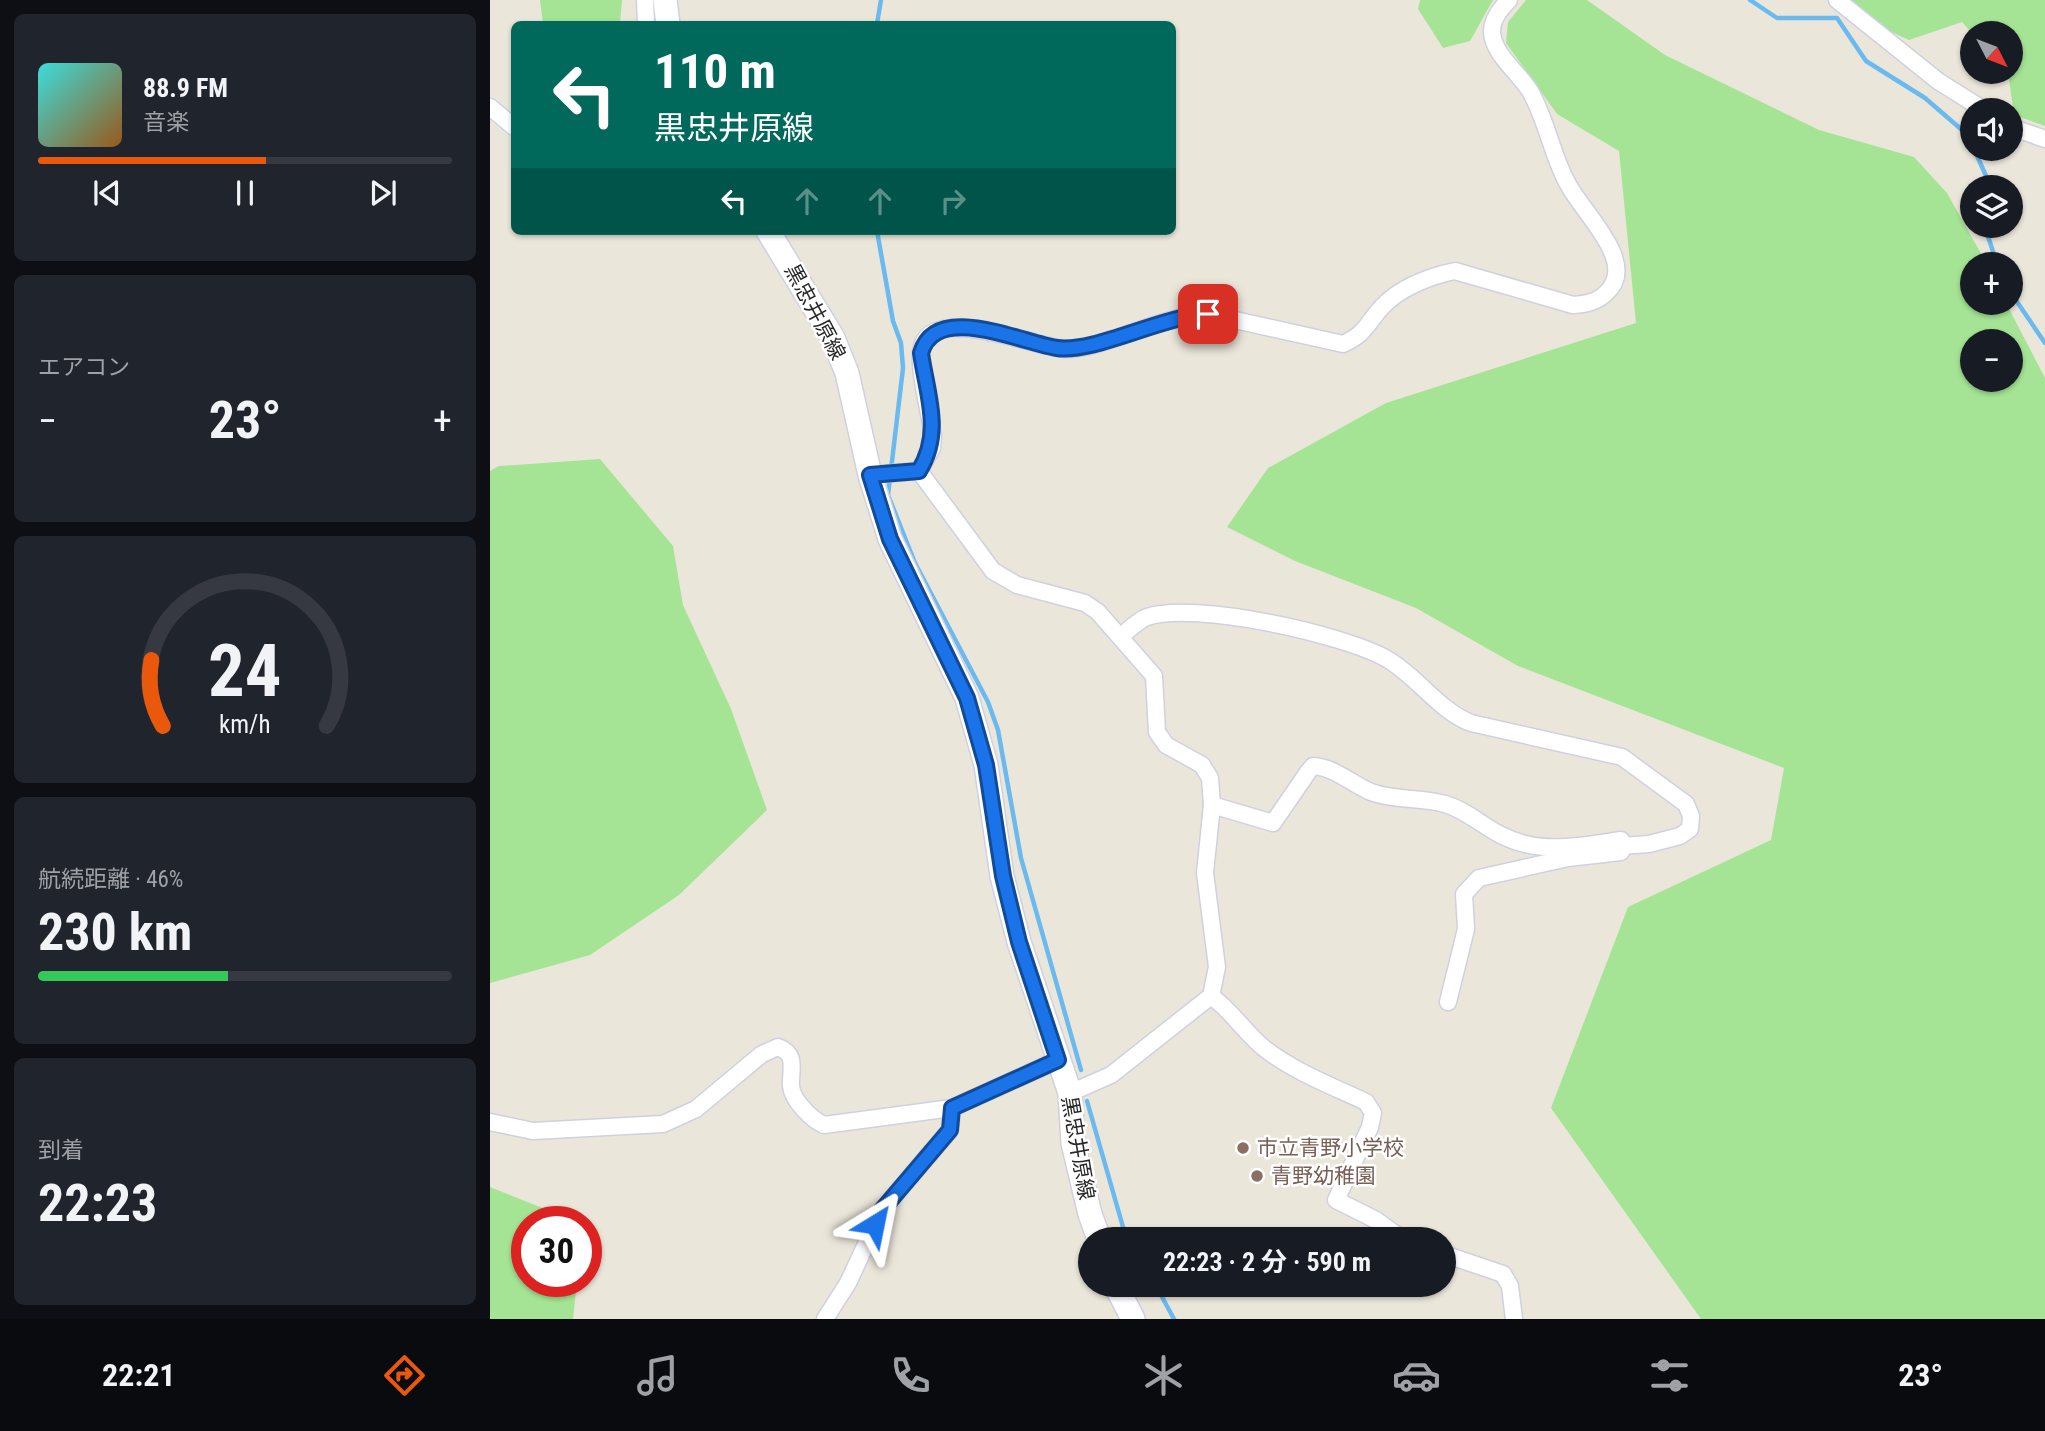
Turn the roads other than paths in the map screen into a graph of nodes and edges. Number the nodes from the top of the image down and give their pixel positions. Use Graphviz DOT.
graph roads {
  1 [pos="645,0"];
  2 [pos="666,0"];
  3 [pos="1509,0"];
  4 [pos="1837,0"];
  5 [pos="646,21"];
  6 [pos="668,21"];
  7 [pos="1965,98"];
  8 [pos="490,107"];
  9 [pos="511,124"];
  10 [pos="2023,131"];
  11 [pos="2045,139"];
  12 [pos="770,235"];
  13 [pos="919,471"];
  14 [pos="883,474"];
  15 [pos="1121,636"];
  16 [pos="1212,805"];
  17 [pos="1621,846"];
  18 [pos="1211,996"];
  19 [pos="1448,1002"];
  20 [pos="1058,1060"];
  21 [pos="1070,1093"];
  22 [pos="952,1108"];
  23 [pos="490,1122"];
  24 [pos="1095,1227"];
  25 [pos="1386,1227"];
  26 [pos="1456,1258"];
  27 [pos="1122,1297"];
  28 [pos="825,1319"];
  29 [pos="1133,1319"];
  30 [pos="1514,1319"];
  1 -- 5 [label="street"];
  2 -- 6 [label="main road"];
  3 -- 13 [label="street"];
  4 -- 7 [label="street"];
  8 -- 9 [label="street"];
  10 -- 11 [label="street"];
  12 -- 14 [label="main road, 黒忠井原線"];
  13 -- 14 [label="street"];
  13 -- 15 [label="street"];
  14 -- 20 [label="main road, 黒忠井原線"];
  15 -- 16 [label="street"];
  15 -- 17 [label="street"];
  16 -- 17 [label="street"];
  16 -- 18 [label="street"];
  17 -- 19 [label="street"];
  18 -- 21 [label="street"];
  18 -- 25 [label="street"];
  20 -- 21 [label="main road, 黒忠井原線"];
  20 -- 22 [label="street"];
  21 -- 24 [label="main road, 黒忠井原線"];
  22 -- 23 [label="street"];
  22 -- 28 [label="street"];
  26 -- 30 [label="street"];
  27 -- 29 [label="main road"];
}
